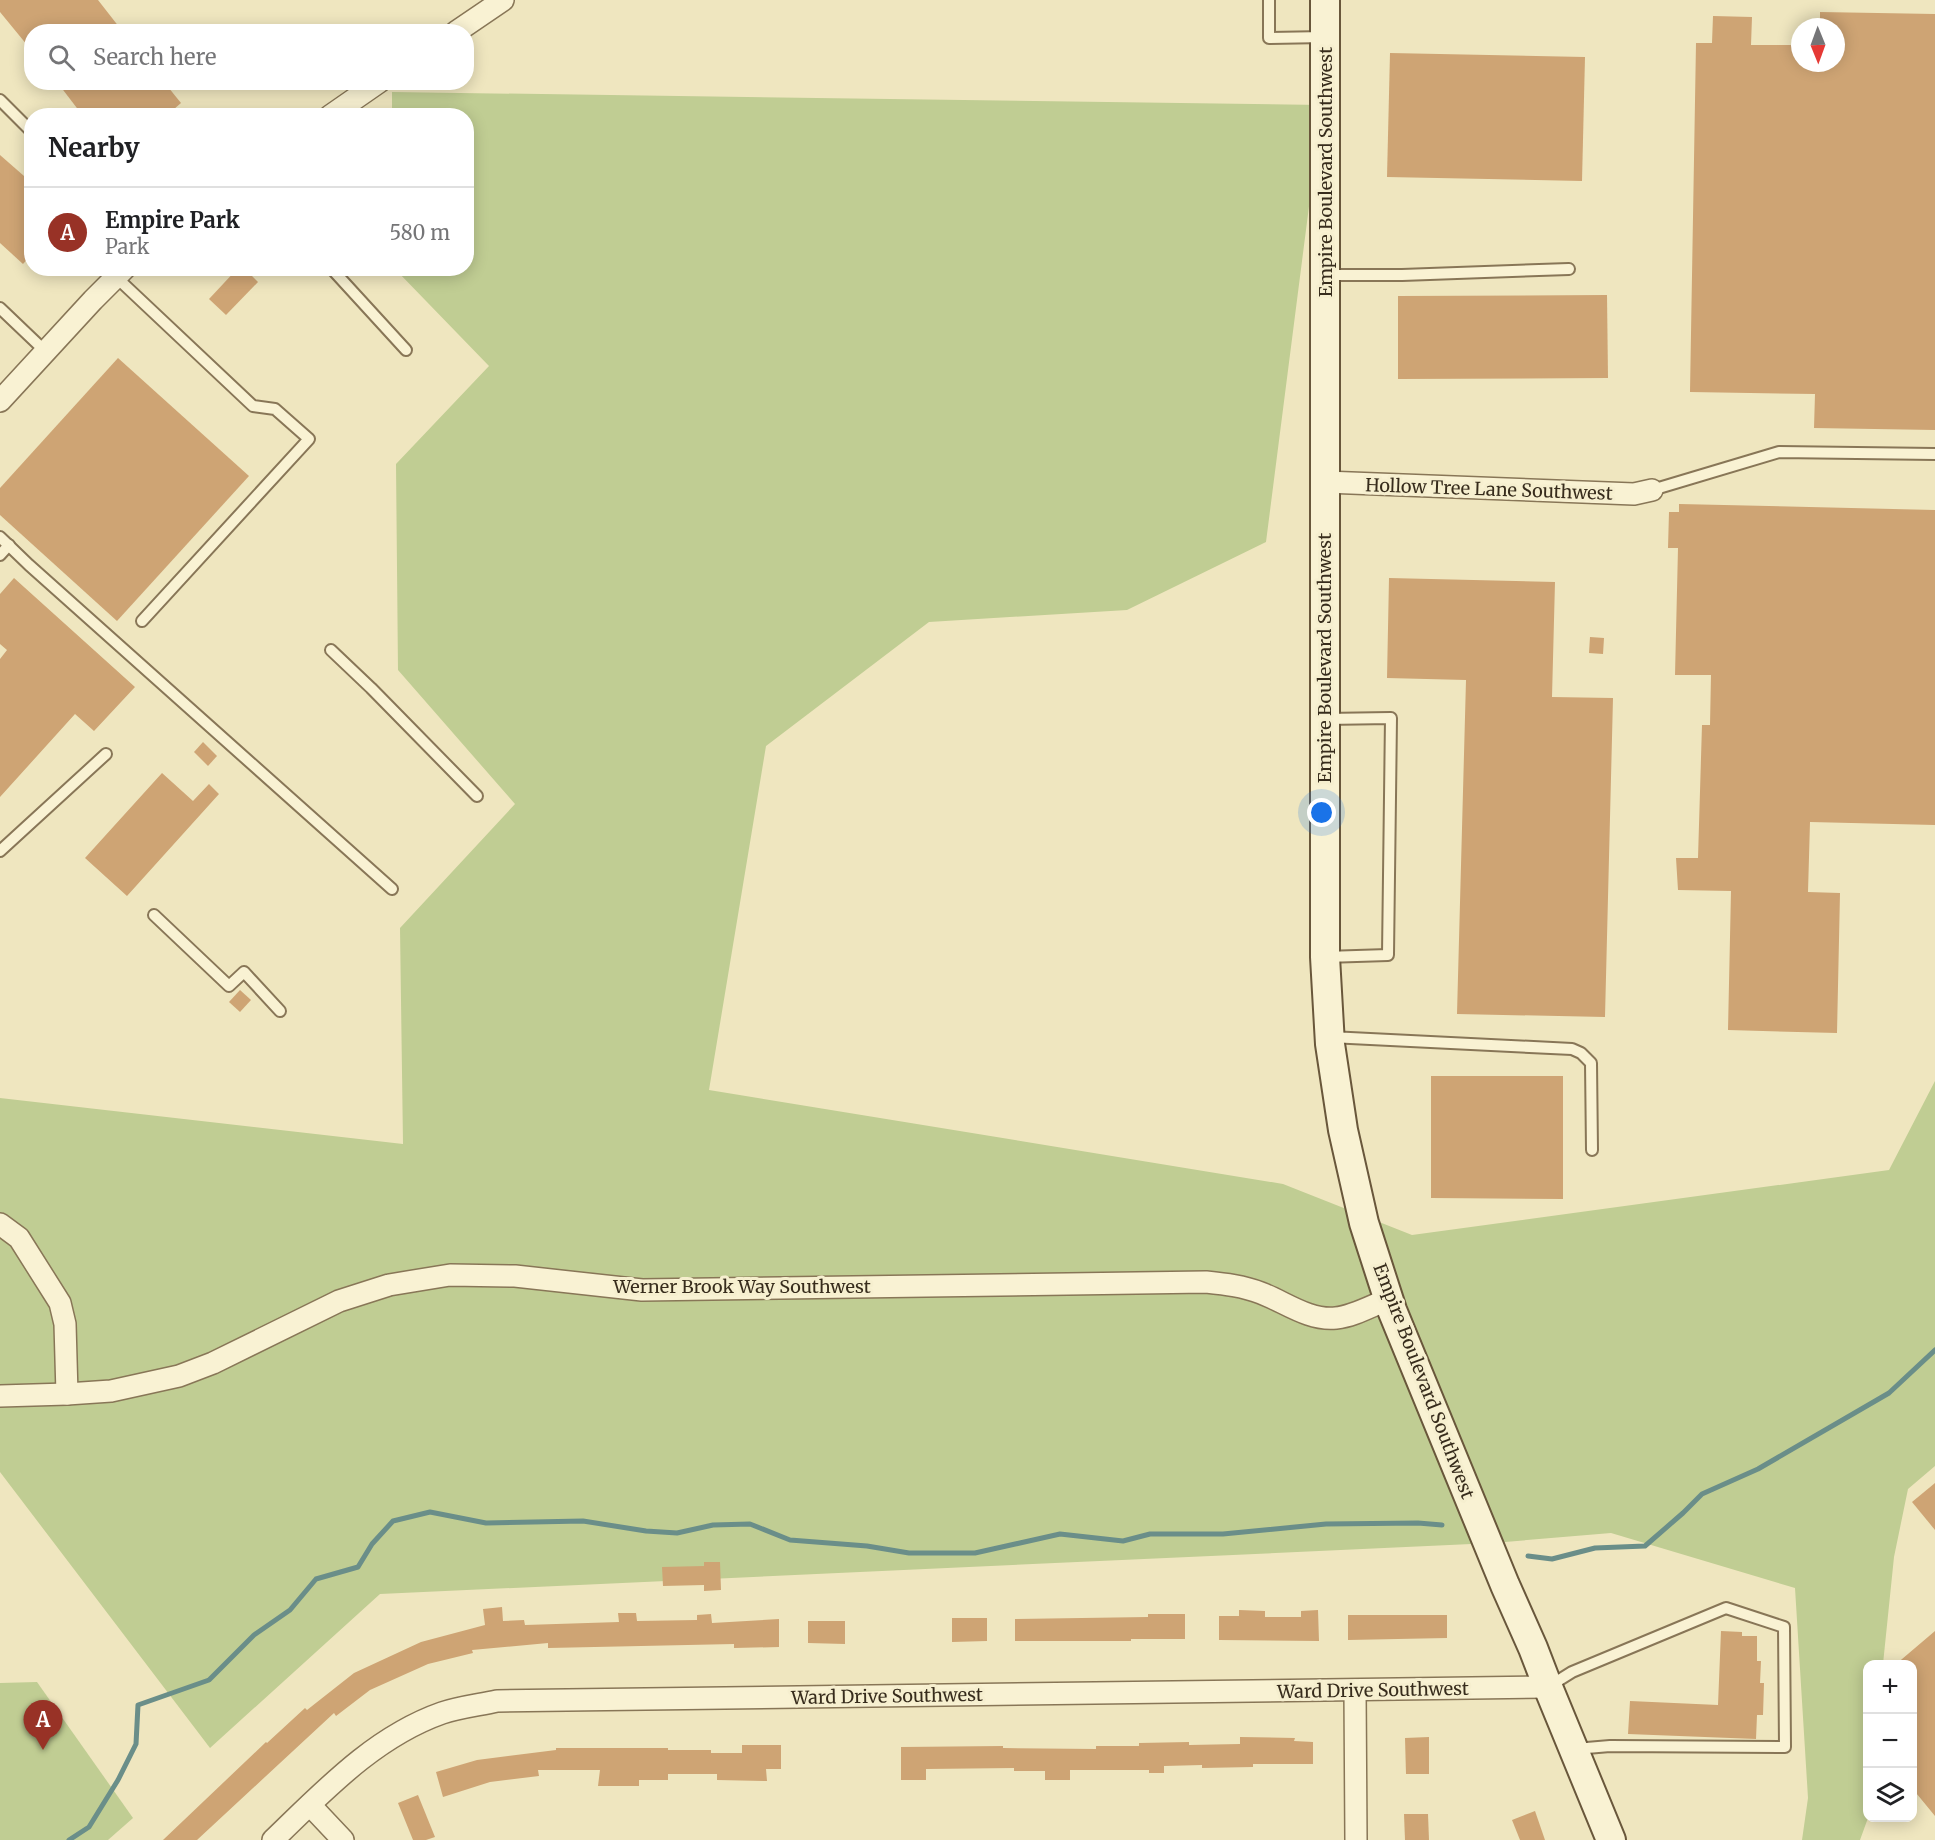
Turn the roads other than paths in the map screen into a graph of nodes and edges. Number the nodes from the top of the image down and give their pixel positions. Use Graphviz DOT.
graph roads {
  1 [pos="503,0"];
  2 [pos="1269,0"];
  3 [pos="1325,0"];
  4 [pos="468,24"];
  5 [pos="1325,38"];
  6 [pos="367,90"];
  7 [pos="2,106"];
  8 [pos="342,108"];
  9 [pos="24,125"];
  10 [pos="1569,269"];
  11 [pos="1325,275"];
  12 [pos="118,276"];
  13 [pos="124,276"];
  14 [pos="338,276"];
  15 [pos="0,308"];
  16 [pos="406,350"];
  17 [pos="45,351"];
  18 [pos="0,400"];
  19 [pos="1935,453"];
  20 [pos="1324,482"];
  21 [pos="1652,490"];
  22 [pos="0,537"];
  23 [pos="9,545"];
  24 [pos="0,555"];
  25 [pos="142,621"];
  26 [pos="331,650"];
  27 [pos="1324,719"];
  28 [pos="106,754"];
  29 [pos="477,796"];
  30 [pos="0,851"];
  31 [pos="393,889"];
  32 [pos="154,915"];
  33 [pos="1324,957"];
  34 [pos="280,1011"];
  35 [pos="1330,1037"];
  36 [pos="1592,1150"];
  37 [pos="0,1224"];
  38 [pos="1389,1299"];
  39 [pos="67,1394"];
  40 [pos="0,1396"];
  41 [pos="1548,1688"];
  42 [pos="1355,1690"];
  43 [pos="1573,1749"];
  44 [pos="310,1805"];
  45 [pos="273,1840"];
  46 [pos="343,1840"];
  47 [pos="1356,1840"];
  48 [pos="1611,1840"];
  1 -- 4 [label="street"];
  2 -- 5 [label="lane"];
  3 -- 5 [label="street, Empire Boulevard Southwest"];
  5 -- 11 [label="street, Empire Boulevard Southwest"];
  6 -- 8 [label="street"];
  7 -- 9 [label="lane"];
  10 -- 11 [label="lane"];
  11 -- 20 [label="street, Empire Boulevard Southwest"];
  12 -- 17 [label="street"];
  13 -- 25 [label="lane"];
  14 -- 16 [label="lane"];
  15 -- 17 [label="lane"];
  17 -- 18 [label="street"];
  19 -- 21 [label="lane"];
  20 -- 21 [label="street, Hollow Tree Lane Southwest"];
  20 -- 27 [label="street, Empire Boulevard Southwest"];
  22 -- 23 [label="lane"];
  23 -- 24 [label="lane"];
  23 -- 31 [label="lane"];
  26 -- 29 [label="lane"];
  27 -- 33 [label="street, Empire Boulevard Southwest"];
  27 -- 33 [label="lane"];
  28 -- 30 [label="lane"];
  32 -- 34 [label="lane"];
  33 -- 35 [label="street, Empire Boulevard Southwest"];
  35 -- 36 [label="lane"];
  35 -- 38 [label="street, Empire Boulevard Southwest"];
  37 -- 39 [label="street"];
  38 -- 39 [label="street, Werner Brook Way Southwest"];
  38 -- 41 [label="street, Empire Boulevard Southwest"];
  39 -- 40 [label="street, Werner Brook Way Southwest"];
  41 -- 42 [label="street, Ward Drive Southwest"];
  41 -- 43 [label="street, Empire Boulevard Southwest"];
  41 -- 43 [label="lane"];
  42 -- 44 [label="street, Ward Drive Southwest"];
  42 -- 47 [label="street"];
  43 -- 48 [label="street, Empire Boulevard Southwest"];
  44 -- 45 [label="street, Ward Drive Southwest"];
  44 -- 46 [label="street"];
}
